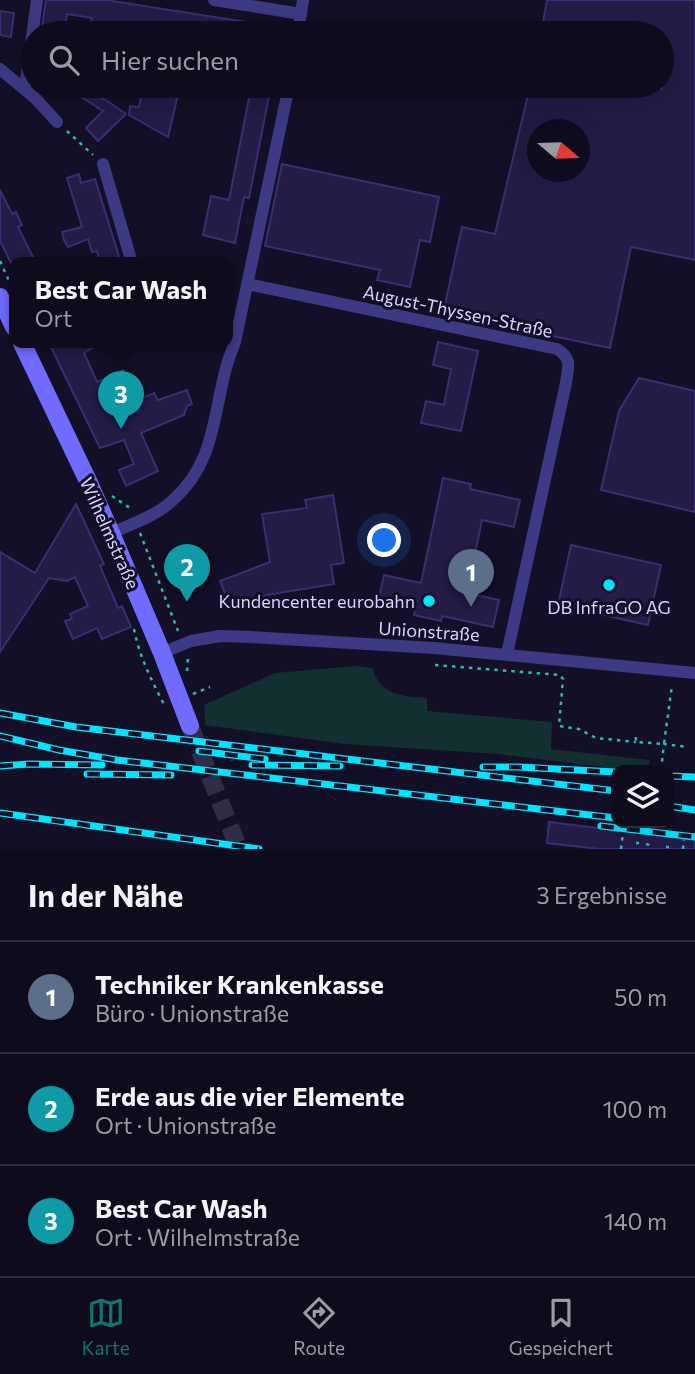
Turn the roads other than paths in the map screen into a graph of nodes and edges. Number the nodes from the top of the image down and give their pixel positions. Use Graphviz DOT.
graph roads {
  1 [pos="37,0"];
  2 [pos="214,0"];
  3 [pos="303,0"];
  4 [pos="301,14"];
  5 [pos="34,21"];
  6 [pos="300,21"];
  7 [pos="0,69"];
  8 [pos="21,85"];
  9 [pos="34,98"];
  10 [pos="286,98"];
  11 [pos="57,122"];
  12 [pos="103,164"];
  13 [pos="130,257"];
  14 [pos="247,284"];
  15 [pos="0,297"];
  16 [pos="9,316"];
  17 [pos="233,334"];
  18 [pos="24,348"];
  19 [pos="230,348"];
  20 [pos="111,533"];
  21 [pos="162,653"];
  22 [pos="507,654"];
  23 [pos="695,673"];
  24 [pos="190,726"];
  1 -- 5 [label="street"];
  2 -- 4 [label="street"];
  3 -- 4 [label="street"];
  4 -- 6 [label="street"];
  7 -- 8 [label="street"];
  9 -- 11 [label="street"];
  10 -- 14 [label="street"];
  12 -- 13 [label="street"];
  14 -- 17 [label="street"];
  14 -- 22 [label="street, August-Thyssen-Straße"];
  15 -- 16 [label="main road"];
  18 -- 20 [label="main road, Wilhelmstraße"];
  19 -- 20 [label="street"];
  20 -- 21 [label="main road, Wilhelmstraße"];
  21 -- 22 [label="street, Unionstraße"];
  21 -- 24 [label="main road, Wilhelmstraße"];
  22 -- 23 [label="street, Unionstraße"];
}
